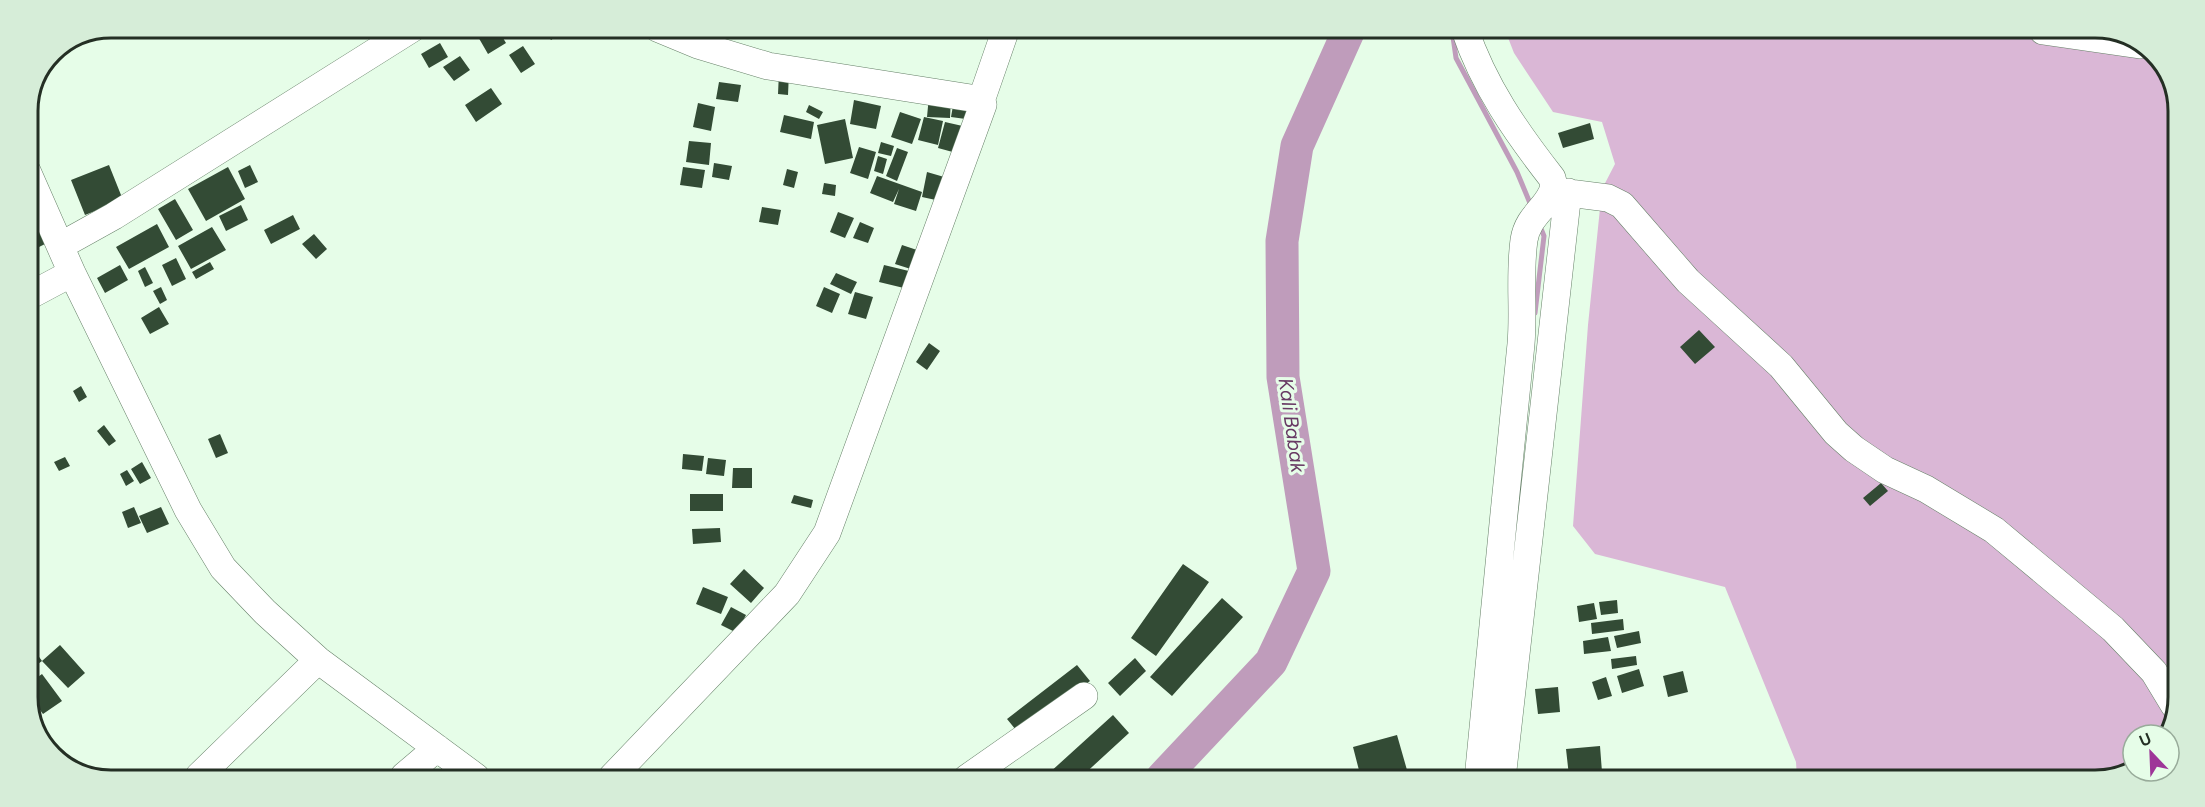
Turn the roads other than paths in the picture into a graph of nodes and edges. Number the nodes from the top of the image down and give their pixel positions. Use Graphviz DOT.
graph roads {
  1 [pos="397,38"];
  2 [pos="681,38"];
  3 [pos="1003,38"];
  4 [pos="1467,38"];
  5 [pos="2091,38"];
  6 [pos="2121,42"];
  7 [pos="981,101"];
  8 [pos="38,196"];
  9 [pos="1549,202"];
  10 [pos="60,246"];
  11 [pos="72,273"];
  12 [pos="38,291"];
  13 [pos="1502,650"];
  14 [pos="318,660"];
  15 [pos="2168,695"];
  16 [pos="1084,696"];
  17 [pos="437,748"];
  18 [pos="205,770"];
  19 [pos="411,770"];
  20 [pos="467,770"];
  21 [pos="619,770"];
  22 [pos="978,770"];
  23 [pos="1480,770"];
  24 [pos="1502,770"];
  1 -- 10 [label="street"];
  2 -- 7 [label="street"];
  3 -- 7 [label="street"];
  4 -- 9 [label="street"];
  5 -- 6 [label="street"];
  7 -- 21 [label="street"];
  8 -- 10 [label="street"];
  9 -- 13 [label="street"];
  9 -- 13 [label="street"];
  9 -- 15 [label="street"];
  10 -- 11 [label="street"];
  11 -- 12 [label="street"];
  11 -- 14 [label="street"];
  13 -- 23 [label="street"];
  13 -- 24 [label="street"];
  14 -- 17 [label="street"];
  14 -- 18 [label="street"];
  16 -- 22 [label="street"];
  17 -- 19 [label="street"];
  17 -- 20 [label="street"];
}
